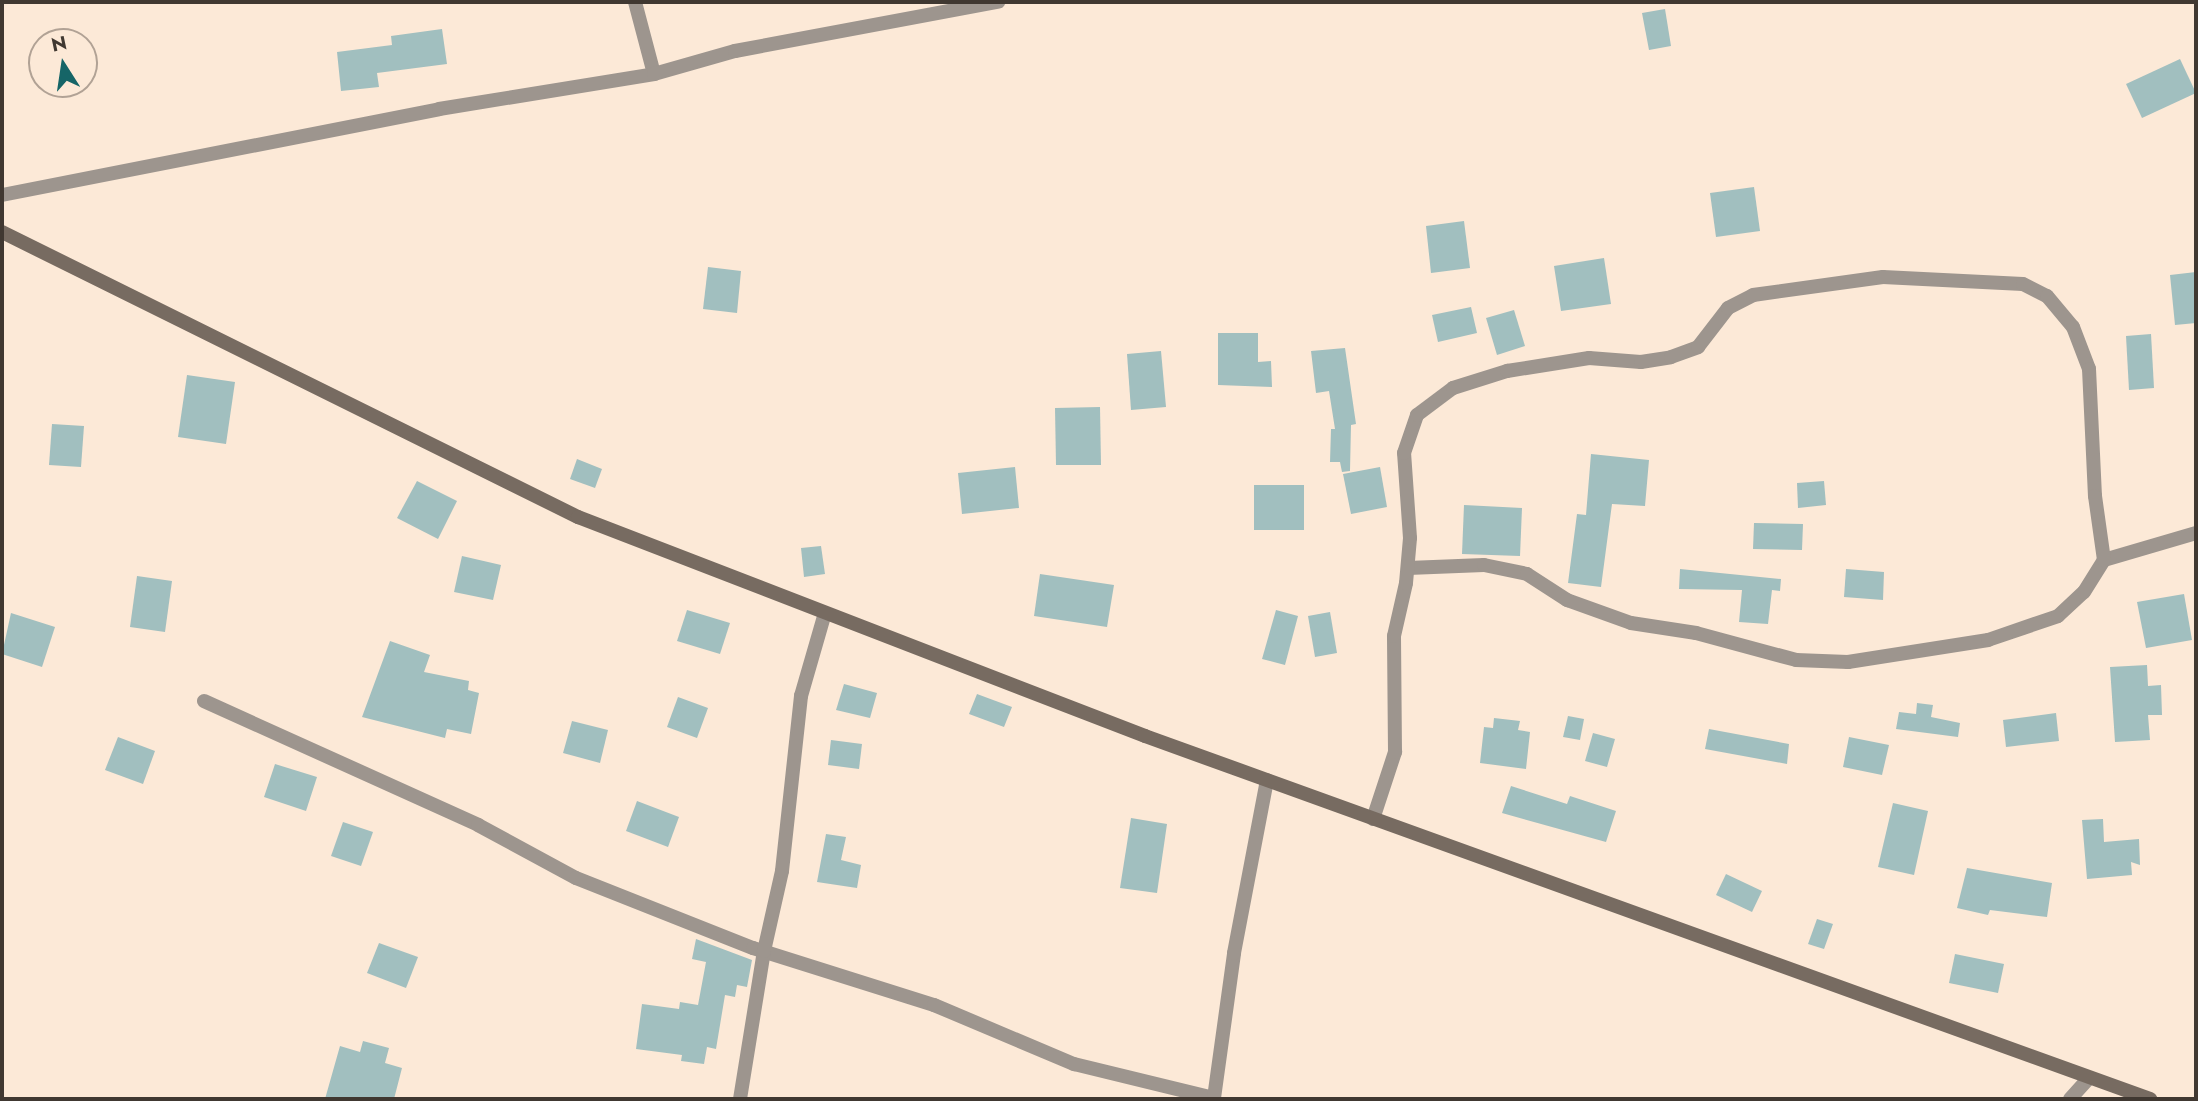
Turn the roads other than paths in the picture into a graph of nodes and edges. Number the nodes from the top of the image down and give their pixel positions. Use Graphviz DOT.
graph roads {
  1 [pos="635,2"];
  2 [pos="998,2"];
  3 [pos="654,74"];
  4 [pos="2,195"];
  5 [pos="2,232"];
  6 [pos="2196,533"];
  7 [pos="2104,560"];
  8 [pos="1408,568"];
  9 [pos="825,613"];
  10 [pos="204,701"];
  11 [pos="1267,780"];
  12 [pos="1373,819"];
  13 [pos="764,951"];
  14 [pos="2090,1078"];
  15 [pos="740,1099"];
  16 [pos="2070,1099"];
  17 [pos="2150,1099"];
  1 -- 3 [label="street"];
  2 -- 3 [label="street"];
  3 -- 4 [label="street"];
  5 -- 9 [label="main road"];
  6 -- 7 [label="street"];
  7 -- 8 [label="street"];
  7 -- 8 [label="street"];
  8 -- 12 [label="street"];
  9 -- 11 [label="main road"];
  9 -- 13 [label="street"];
  10 -- 13 [label="street"];
  11 -- 12 [label="main road"];
  11 -- 13 [label="street"];
  12 -- 14 [label="main road"];
  13 -- 15 [label="street"];
  14 -- 16 [label="street"];
  14 -- 17 [label="main road"];
}
